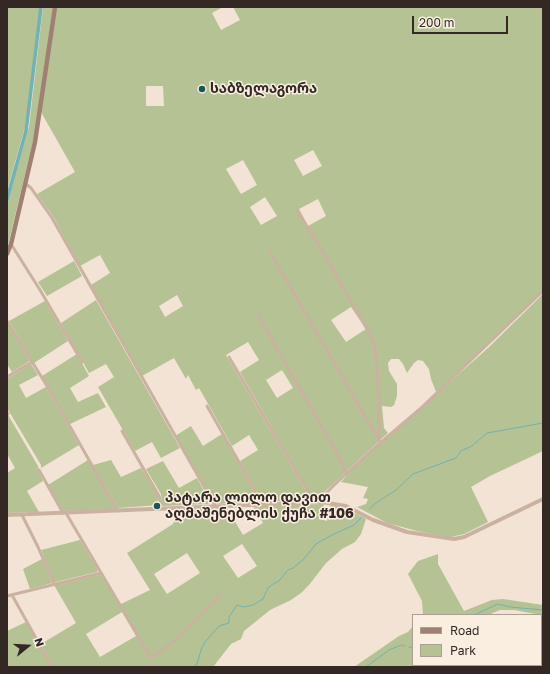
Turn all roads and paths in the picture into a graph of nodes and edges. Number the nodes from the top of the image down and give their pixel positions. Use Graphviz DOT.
graph roads {
  1 [pos="55,7"];
  2 [pos="26,184"];
  3 [pos="297,210"];
  4 [pos="11,244"];
  5 [pos="270,252"];
  6 [pos="7,254"];
  7 [pos="543,292"];
  8 [pos="258,315"];
  9 [pos="7,321"];
  10 [pos="229,357"];
  11 [pos="32,362"];
  12 [pos="82,362"];
  13 [pos="7,377"];
  14 [pos="207,406"];
  15 [pos="122,431"];
  16 [pos="380,442"];
  17 [pos="39,470"];
  18 [pos="347,474"];
  19 [pos="323,497"];
  20 [pos="543,499"];
  21 [pos="318,503"];
  22 [pos="263,504"];
  23 [pos="215,507"];
  24 [pos="158,509"];
  25 [pos="118,510"];
  26 [pos="64,513"];
  27 [pos="7,515"];
  28 [pos="22,515"];
  29 [pos="101,573"];
  30 [pos="54,584"];
  31 [pos="12,594"];
  32 [pos="220,595"];
  33 [pos="7,596"];
  34 [pos="52,667"];
  1 -- 2 [label="main road"];
  2 -- 4 [label="main road"];
  2 -- 23 [label="street"];
  3 -- 16 [label="street"];
  4 -- 6 [label="main road"];
  4 -- 12 [label="street"];
  5 -- 16 [label="street"];
  7 -- 16 [label="street"];
  8 -- 18 [label="street"];
  9 -- 11 [label="street"];
  10 -- 19 [label="street"];
  11 -- 13 [label="street"];
  11 -- 25 [label="street"];
  14 -- 22 [label="street"];
  15 -- 24 [label="street"];
  16 -- 18 [label="street"];
  17 -- 26 [label="street"];
  18 -- 19 [label="street"];
  19 -- 21 [label="street"];
  20 -- 21 [label="street"];
  21 -- 22 [label="street"];
  22 -- 23 [label="street"];
  23 -- 24 [label="street"];
  24 -- 25 [label="street"];
  25 -- 26 [label="street"];
  26 -- 28 [label="street"];
  26 -- 29 [label="street"];
  27 -- 28 [label="street"];
  28 -- 30 [label="street"];
  29 -- 30 [label="street"];
  29 -- 32 [label="street"];
  30 -- 31 [label="street"];
  31 -- 33 [label="street"];
  31 -- 34 [label="street"];
}
